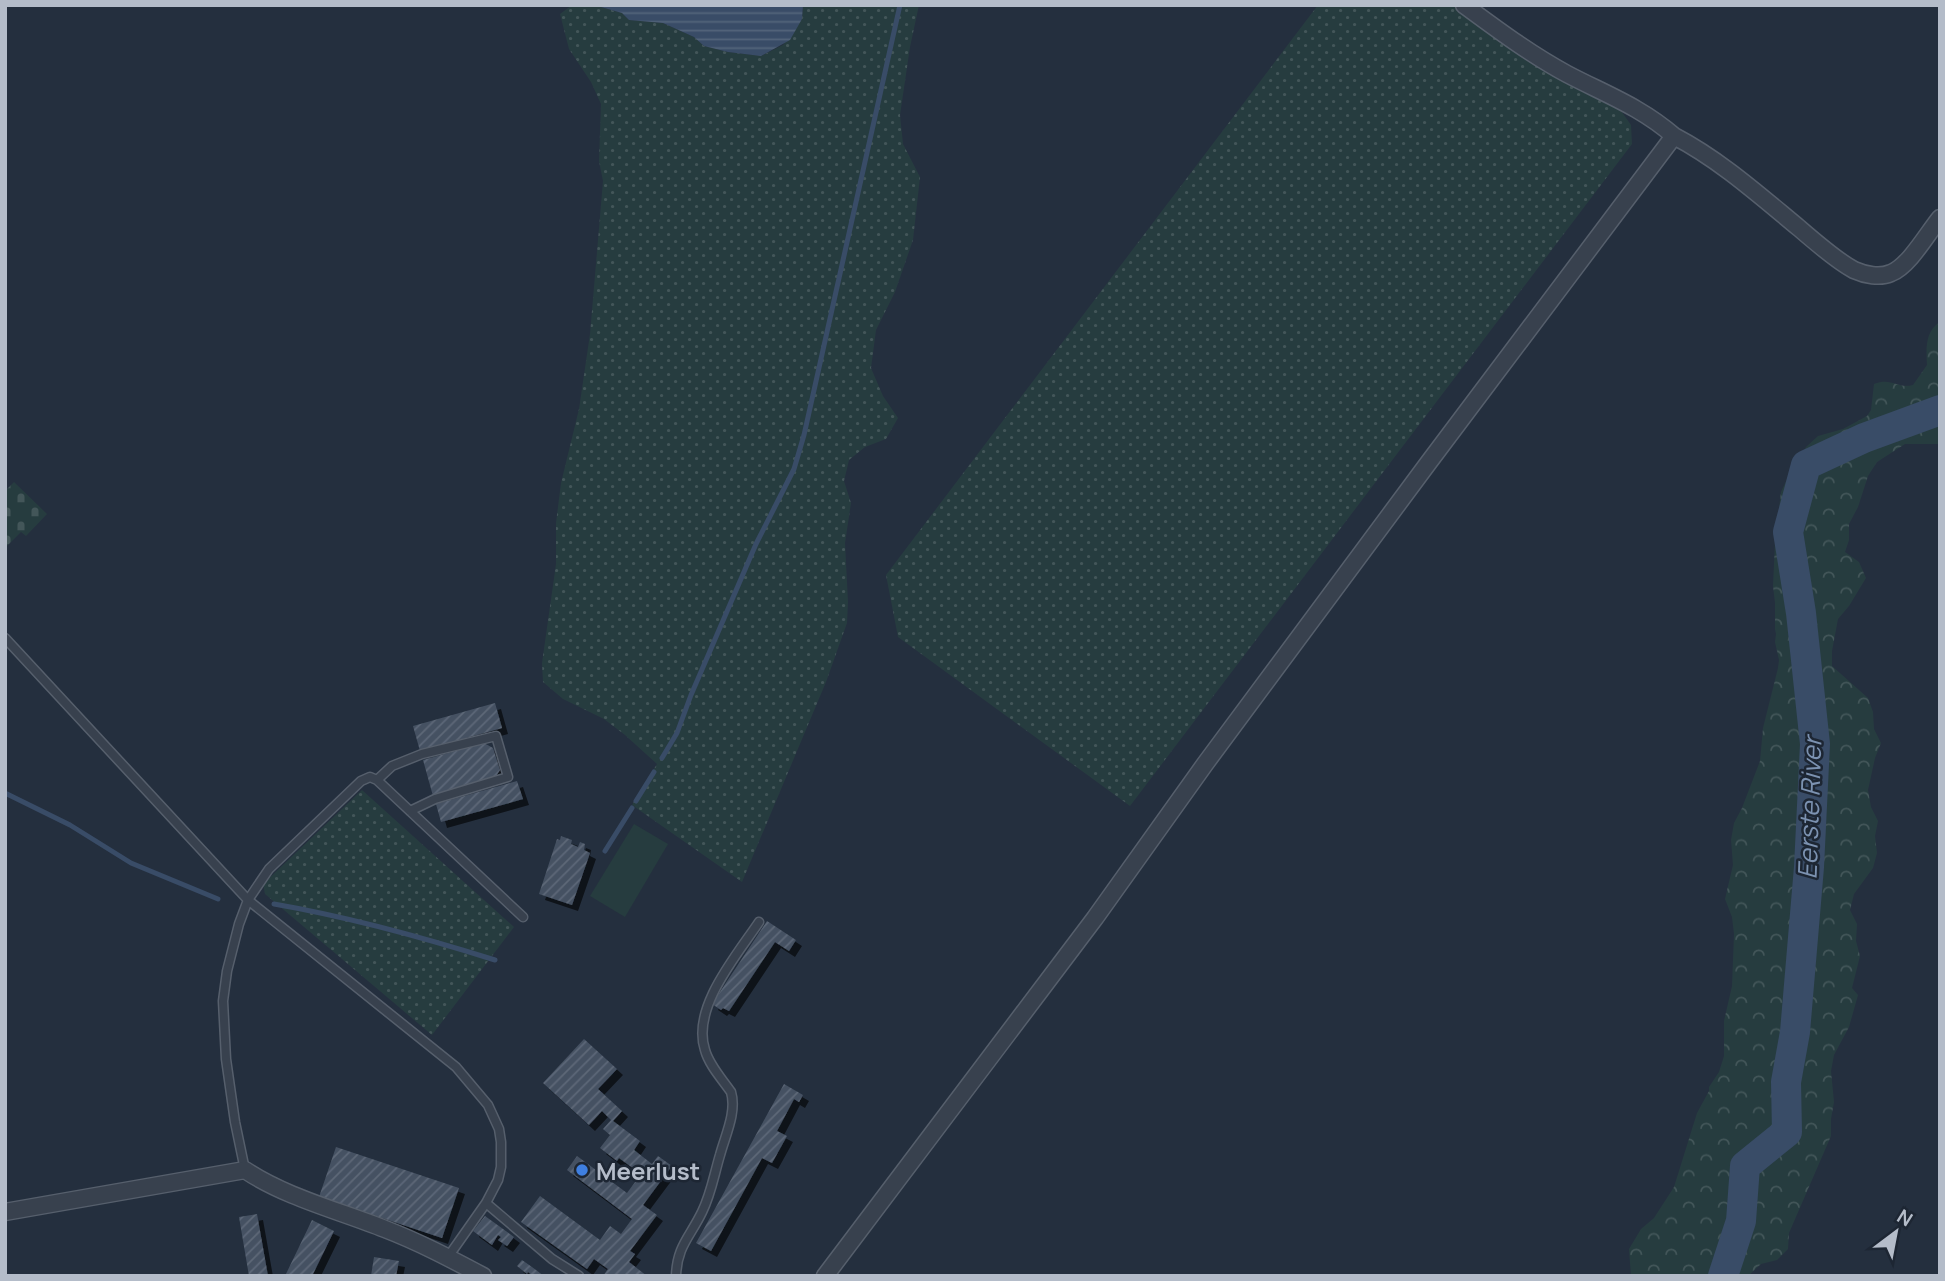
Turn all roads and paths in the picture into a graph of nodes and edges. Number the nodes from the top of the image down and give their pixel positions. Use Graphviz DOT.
graph roads {
  1 [pos="1464,5"];
  2 [pos="1674,136"];
  3 [pos="1940,218"];
  4 [pos="5,638"];
  5 [pos="377,780"];
  6 [pos="410,811"];
  7 [pos="248,900"];
  8 [pos="523,917"];
  9 [pos="759,922"];
  10 [pos="245,1170"];
  11 [pos="486,1203"];
  12 [pos="5,1212"];
  13 [pos="448,1257"];
  14 [pos="483,1276"];
  15 [pos="579,1276"];
  16 [pos="676,1276"];
  17 [pos="825,1276"];
  1 -- 2 [label="street"];
  2 -- 3 [label="street"];
  2 -- 17 [label="street"];
  4 -- 7 [label="lane"];
  5 -- 6 [label="lane"];
  5 -- 6 [label="lane"];
  5 -- 7 [label="lane"];
  6 -- 8 [label="lane"];
  7 -- 10 [label="lane"];
  7 -- 11 [label="lane"];
  9 -- 16 [label="lane"];
  10 -- 12 [label="street"];
  10 -- 13 [label="street"];
  11 -- 13 [label="lane"];
  11 -- 15 [label="lane"];
  13 -- 14 [label="street"];
}
